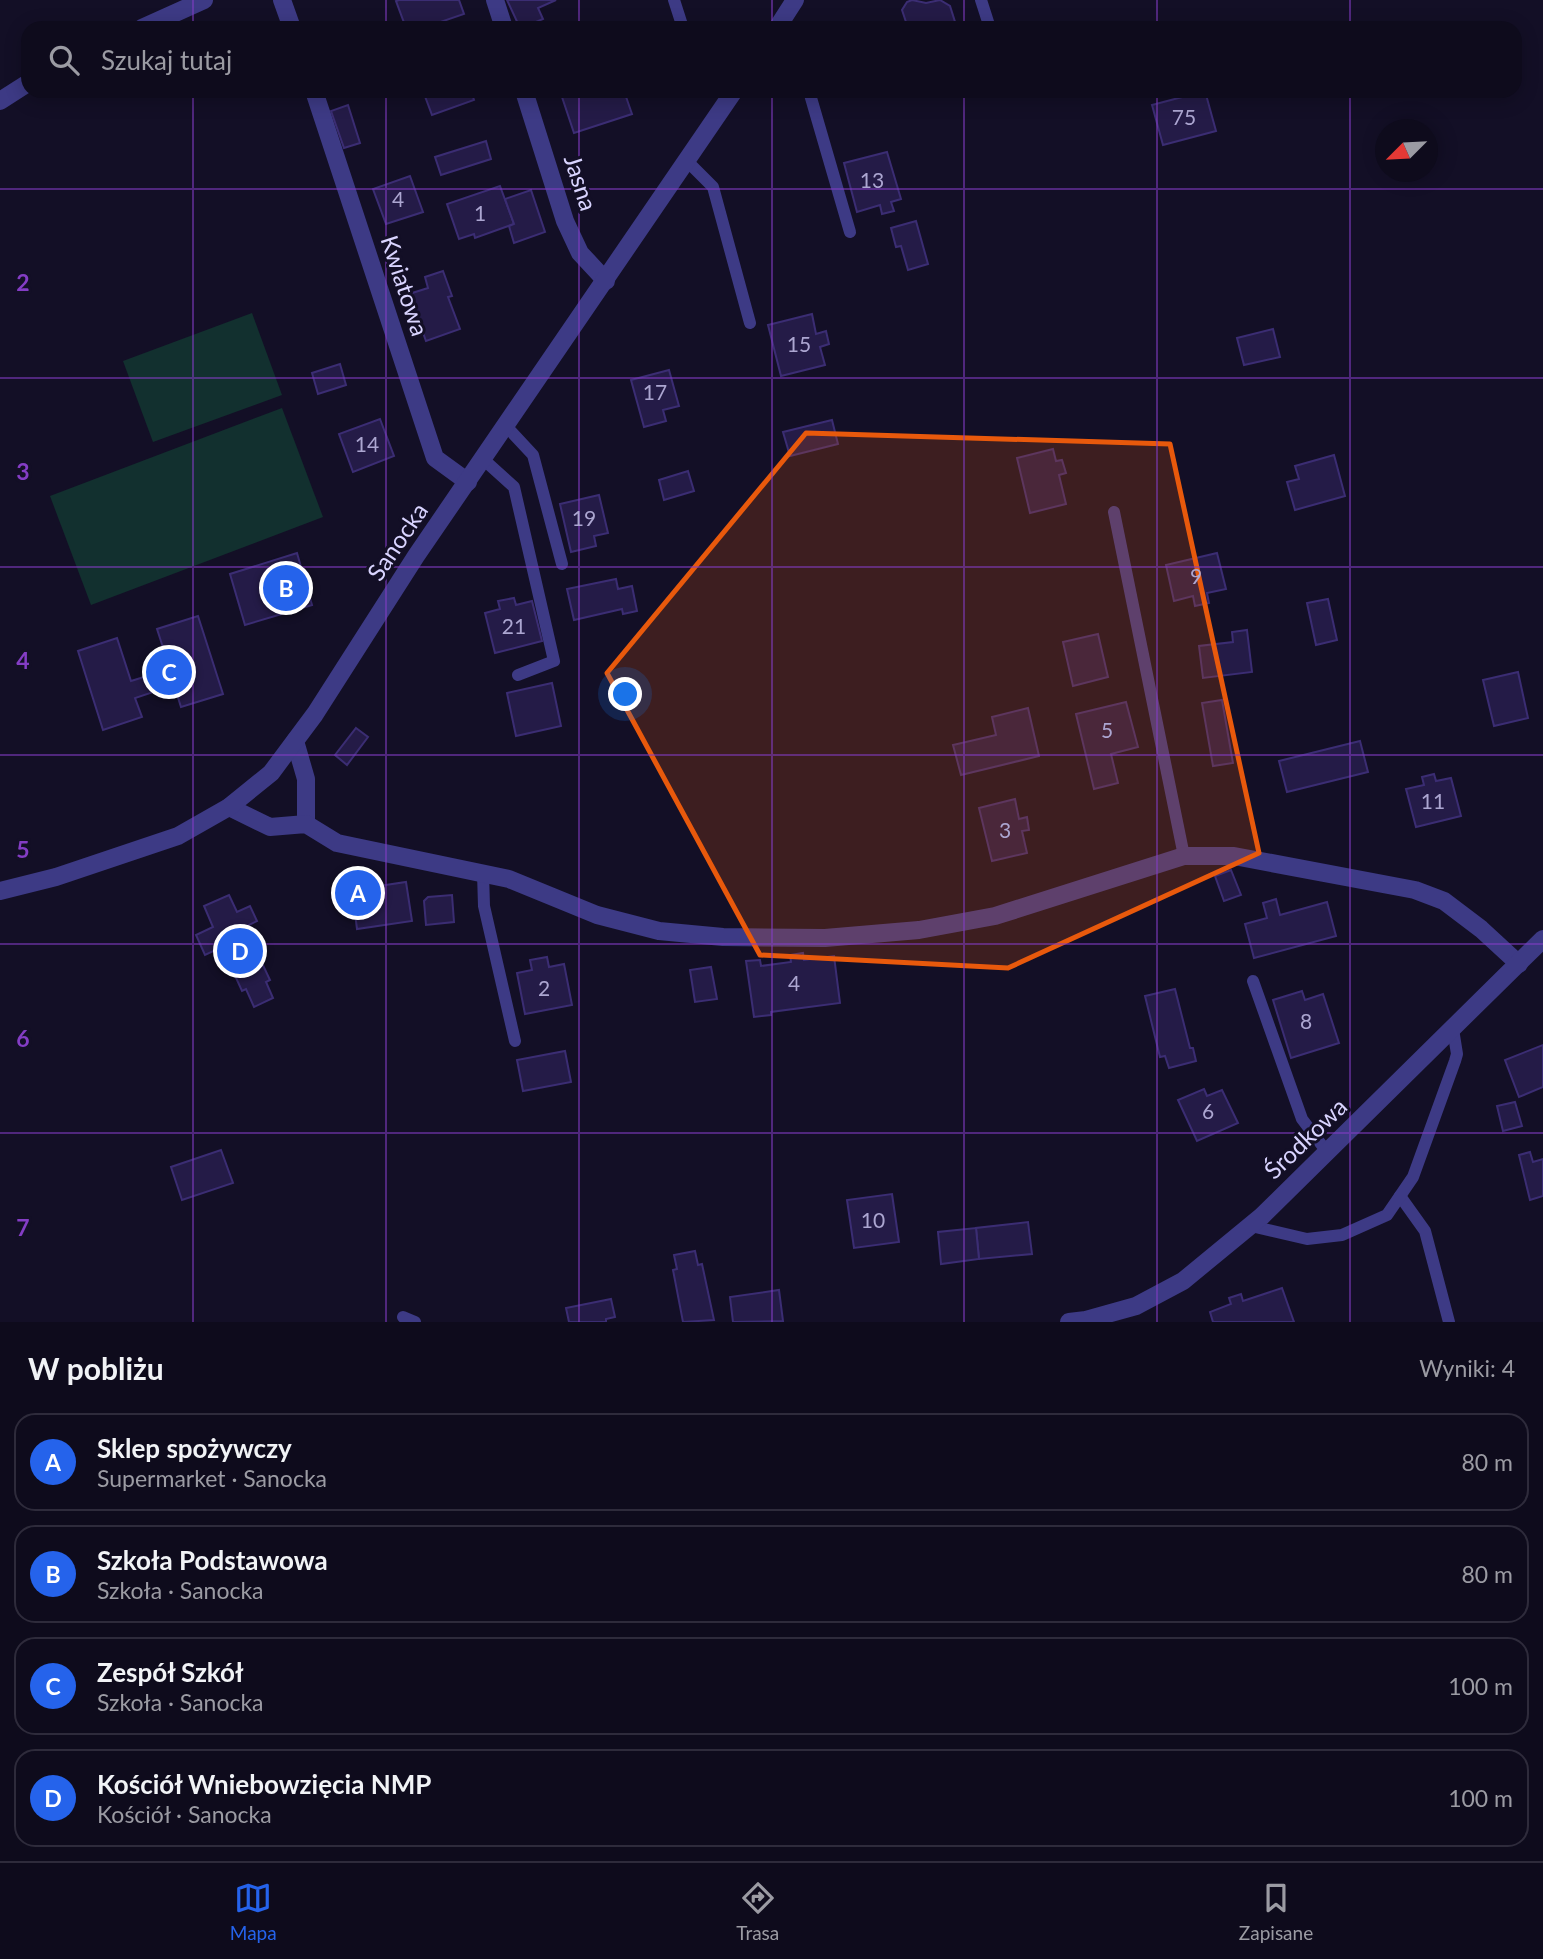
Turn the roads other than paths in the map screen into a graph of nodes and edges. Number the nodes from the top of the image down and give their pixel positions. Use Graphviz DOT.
graph roads {
  1 [pos="204,0"];
  2 [pos="282,0"];
  3 [pos="495,0"];
  4 [pos="674,0"];
  5 [pos="795,0"];
  6 [pos="981,0"];
  7 [pos="158,21"];
  8 [pos="290,21"];
  9 [pos="502,21"];
  10 [pos="681,21"];
  11 [pos="781,21"];
  12 [pos="988,21"];
  13 [pos="21,88"];
  14 [pos="316,98"];
  15 [pos="526,98"];
  16 [pos="725,98"];
  17 [pos="811,98"];
  18 [pos="0,101"];
  19 [pos="687,161"];
  20 [pos="850,232"];
  21 [pos="606,281"];
  22 [pos="750,323"];
  23 [pos="506,426"];
  24 [pos="483,459"];
  25 [pos="468,482"];
  26 [pos="1115,512"];
  27 [pos="562,565"];
  28 [pos="518,675"];
  29 [pos="295,741"];
  30 [pos="229,807"];
  31 [pos="306,824"];
  32 [pos="1184,856"];
  33 [pos="483,873"];
  34 [pos="0,891"];
  35 [pos="1543,939"];
  36 [pos="1519,964"];
  37 [pos="1253,981"];
  38 [pos="1453,1029"];
  39 [pos="515,1041"];
  40 [pos="1327,1152"];
  41 [pos="1400,1196"];
  42 [pos="1251,1226"];
  43 [pos="1069,1322"];
  44 [pos="1449,1322"];
  1 -- 7 [label="street"];
  2 -- 8 [label="street"];
  3 -- 9 [label="street"];
  4 -- 10 [label="lane"];
  5 -- 11 [label="street"];
  6 -- 12 [label="lane"];
  13 -- 18 [label="street"];
  14 -- 25 [label="street, Kwiatowa"];
  15 -- 21 [label="street, Jasna"];
  16 -- 19 [label="street, Sanocka"];
  17 -- 20 [label="lane"];
  19 -- 21 [label="street, Sanocka"];
  19 -- 22 [label="lane"];
  21 -- 23 [label="street, Sanocka"];
  23 -- 24 [label="street, Sanocka"];
  23 -- 27 [label="lane"];
  24 -- 25 [label="street, Sanocka"];
  24 -- 28 [label="lane"];
  25 -- 29 [label="street, Sanocka"];
  26 -- 32 [label="lane"];
  29 -- 30 [label="street, Sanocka"];
  29 -- 31 [label="street"];
  30 -- 31 [label="street"];
  30 -- 34 [label="street, Sanocka"];
  31 -- 33 [label="street"];
  32 -- 33 [label="street"];
  32 -- 36 [label="street"];
  33 -- 39 [label="lane"];
  35 -- 36 [label="street, Środkowa"];
  36 -- 38 [label="street, Środkowa"];
  37 -- 40 [label="lane"];
  38 -- 40 [label="street, Środkowa"];
  38 -- 41 [label="lane"];
  40 -- 42 [label="street, Środkowa"];
  41 -- 42 [label="lane"];
  41 -- 44 [label="lane"];
  42 -- 43 [label="street, Środkowa"];
}
